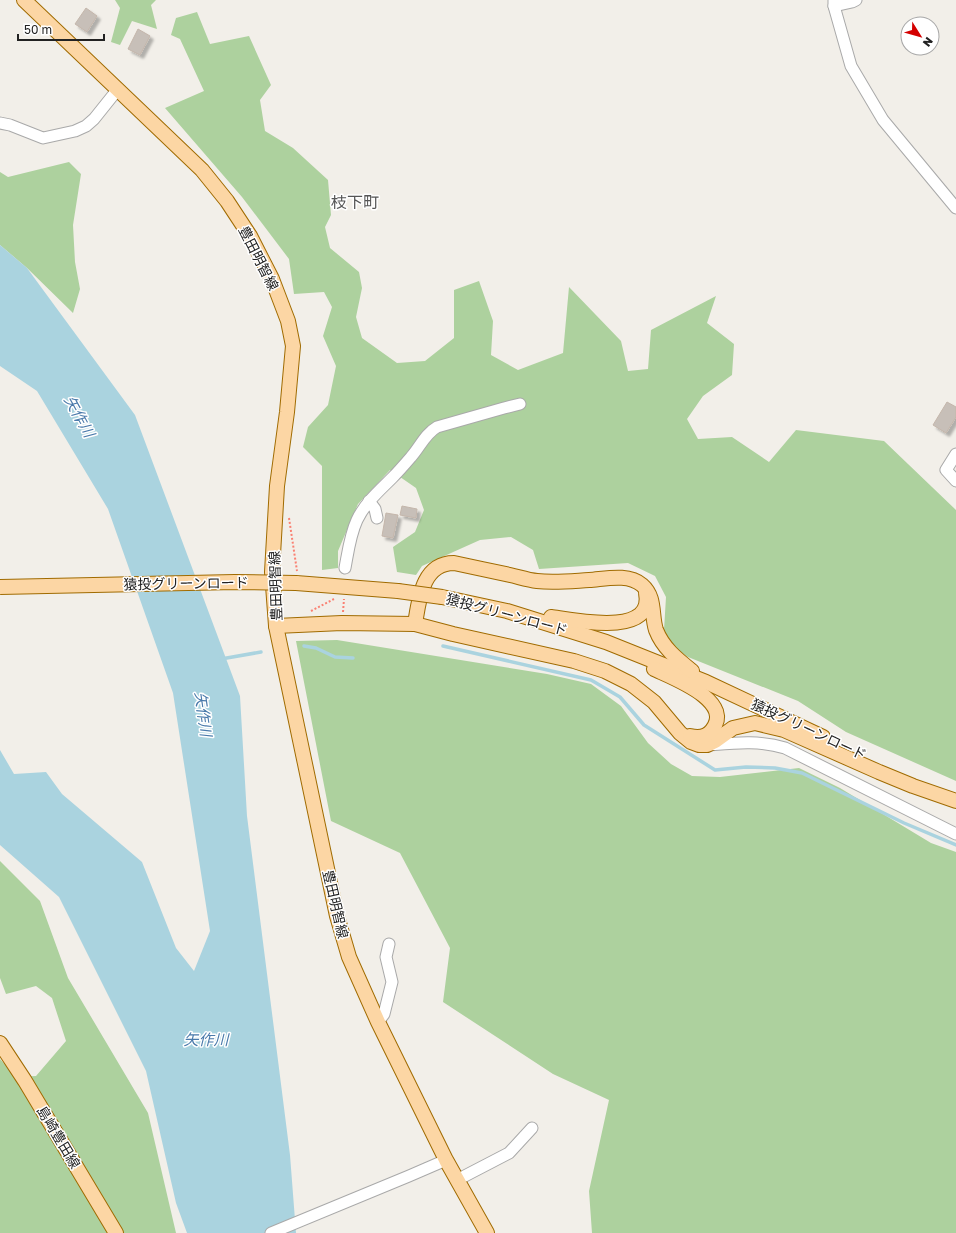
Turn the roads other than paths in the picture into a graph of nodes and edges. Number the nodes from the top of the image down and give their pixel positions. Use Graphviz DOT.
graph roads {
  1 [pos="24,0"];
  2 [pos="856,0"];
  3 [pos="834,3"];
  4 [pos="118,89"];
  5 [pos="0,123"];
  6 [pos="956,208"];
  7 [pos="520,404"];
  8 [pos="956,454"];
  9 [pos="956,481"];
  10 [pos="369,501"];
  11 [pos="377,518"];
  12 [pos="345,568"];
  13 [pos="643,586"];
  14 [pos="0,587"];
  15 [pos="507,611"];
  16 [pos="415,624"];
  17 [pos="555,625"];
  18 [pos="276,626"];
  19 [pos="706,682"];
  20 [pos="674,726"];
  21 [pos="706,745"];
  22 [pos="956,797"];
  23 [pos="956,801"];
  24 [pos="956,834"];
  25 [pos="389,944"];
  26 [pos="378,1022"];
  27 [pos="0,1043"];
  28 [pos="532,1128"];
  29 [pos="446,1160"];
  30 [pos="457,1180"];
  31 [pos="116,1233"];
  32 [pos="271,1233"];
  33 [pos="486,1233"];
  1 -- 4 [label="main road, 豊田明智線"];
  2 -- 3 [label="street"];
  3 -- 6 [label="street"];
  4 -- 5 [label="street"];
  4 -- 18 [label="main road, 豊田明智線"];
  7 -- 10 [label="street"];
  8 -- 9 [label="street"];
  10 -- 11 [label="street"];
  10 -- 12 [label="street"];
  13 -- 15 [label="main road"];
  13 -- 16 [label="main road"];
  13 -- 19 [label="main road"];
  14 -- 15 [label="main road, 猿投グリーンロード, bridge"];
  15 -- 17 [label="main road, 猿投グリーンロード"];
  16 -- 18 [label="main road"];
  16 -- 20 [label="main road"];
  17 -- 19 [label="main road, 猿投グリーンロード"];
  17 -- 20 [label="main road"];
  18 -- 26 [label="main road, 豊田明智線"];
  19 -- 22 [label="main road, 猿投グリーンロード"];
  20 -- 21 [label="main road"];
  21 -- 23 [label="main road"];
  21 -- 24 [label="street"];
  25 -- 26 [label="street"];
  26 -- 29 [label="main road, 豊田明智線"];
  27 -- 31 [label="main road, 島崎豊田線"];
  28 -- 30 [label="street"];
  29 -- 30 [label="main road, 豊田明智線"];
  29 -- 32 [label="street"];
  30 -- 33 [label="main road, 豊田明智線"];
}
